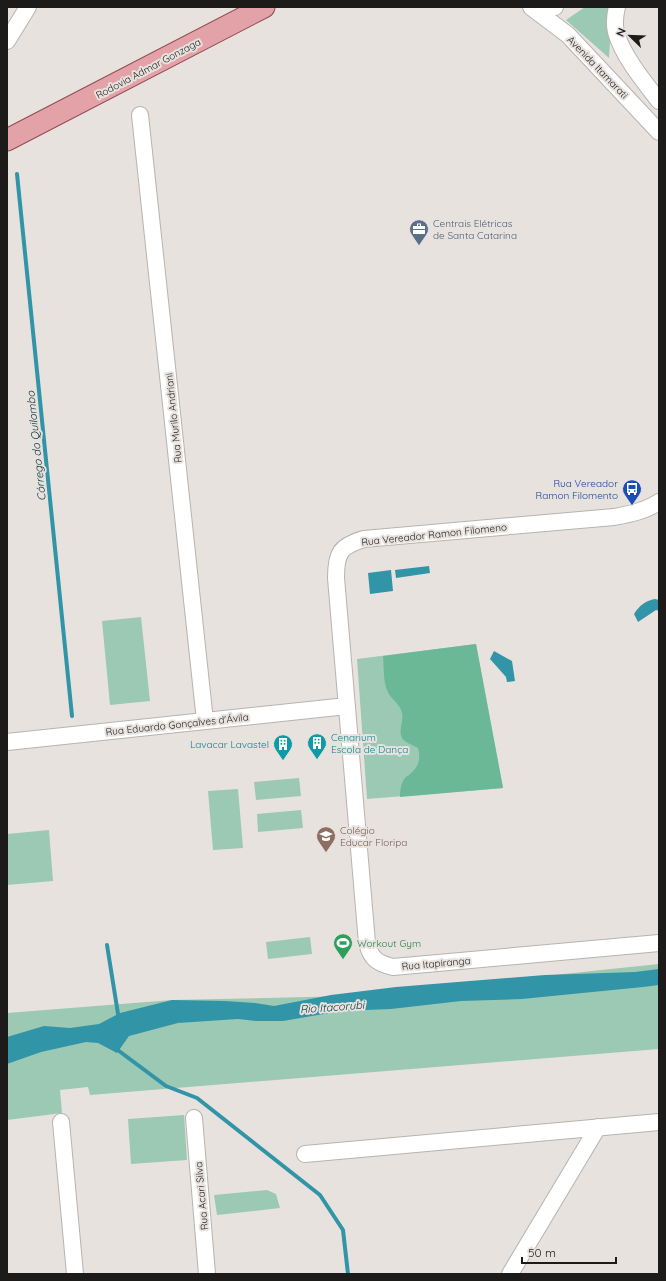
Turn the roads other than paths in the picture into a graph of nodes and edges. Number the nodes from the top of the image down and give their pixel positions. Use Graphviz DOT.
graph roads {
  1 [pos="28,7"];
  2 [pos="264,7"];
  3 [pos="555,7"];
  4 [pos="617,7"];
  5 [pos="534,9"];
  6 [pos="7,41"];
  7 [pos="659,101"];
  8 [pos="140,115"];
  9 [pos="31,128"];
  10 [pos="659,132"];
  11 [pos="7,140"];
  12 [pos="7,143"];
  13 [pos="659,502"];
  14 [pos="347,706"];
  15 [pos="205,721"];
  16 [pos="7,742"];
  17 [pos="659,943"];
  18 [pos="194,1118"];
  19 [pos="61,1122"];
  20 [pos="659,1122"];
  21 [pos="598,1127"];
  22 [pos="305,1154"];
  23 [pos="75,1274"];
  24 [pos="207,1274"];
  25 [pos="510,1274"];
  1 -- 6 [label="street"];
  2 -- 9 [label="main road, Rodovia Admar Gonzaga"];
  3 -- 5 [label="street"];
  4 -- 7 [label="street"];
  5 -- 10 [label="street, Avenida Itamarati"];
  8 -- 15 [label="street, Rua Murilo Andriani"];
  9 -- 11 [label="main road, Rodovia Admar Gonzaga"];
  9 -- 12 [label="main road, Rodovia Admar Gonzaga"];
  13 -- 14 [label="street, Rua Vereador Ramon Filomeno"];
  14 -- 15 [label="street, Rua Eduardo Gonçalves d'Ávila"];
  14 -- 17 [label="street, Rua Itapiranga"];
  15 -- 16 [label="street, Rua Eduardo Gonçalves d'Ávila"];
  18 -- 24 [label="street, Rua Acari Silva"];
  19 -- 23 [label="street"];
  20 -- 21 [label="street"];
  21 -- 22 [label="street"];
  21 -- 25 [label="street"];
}
